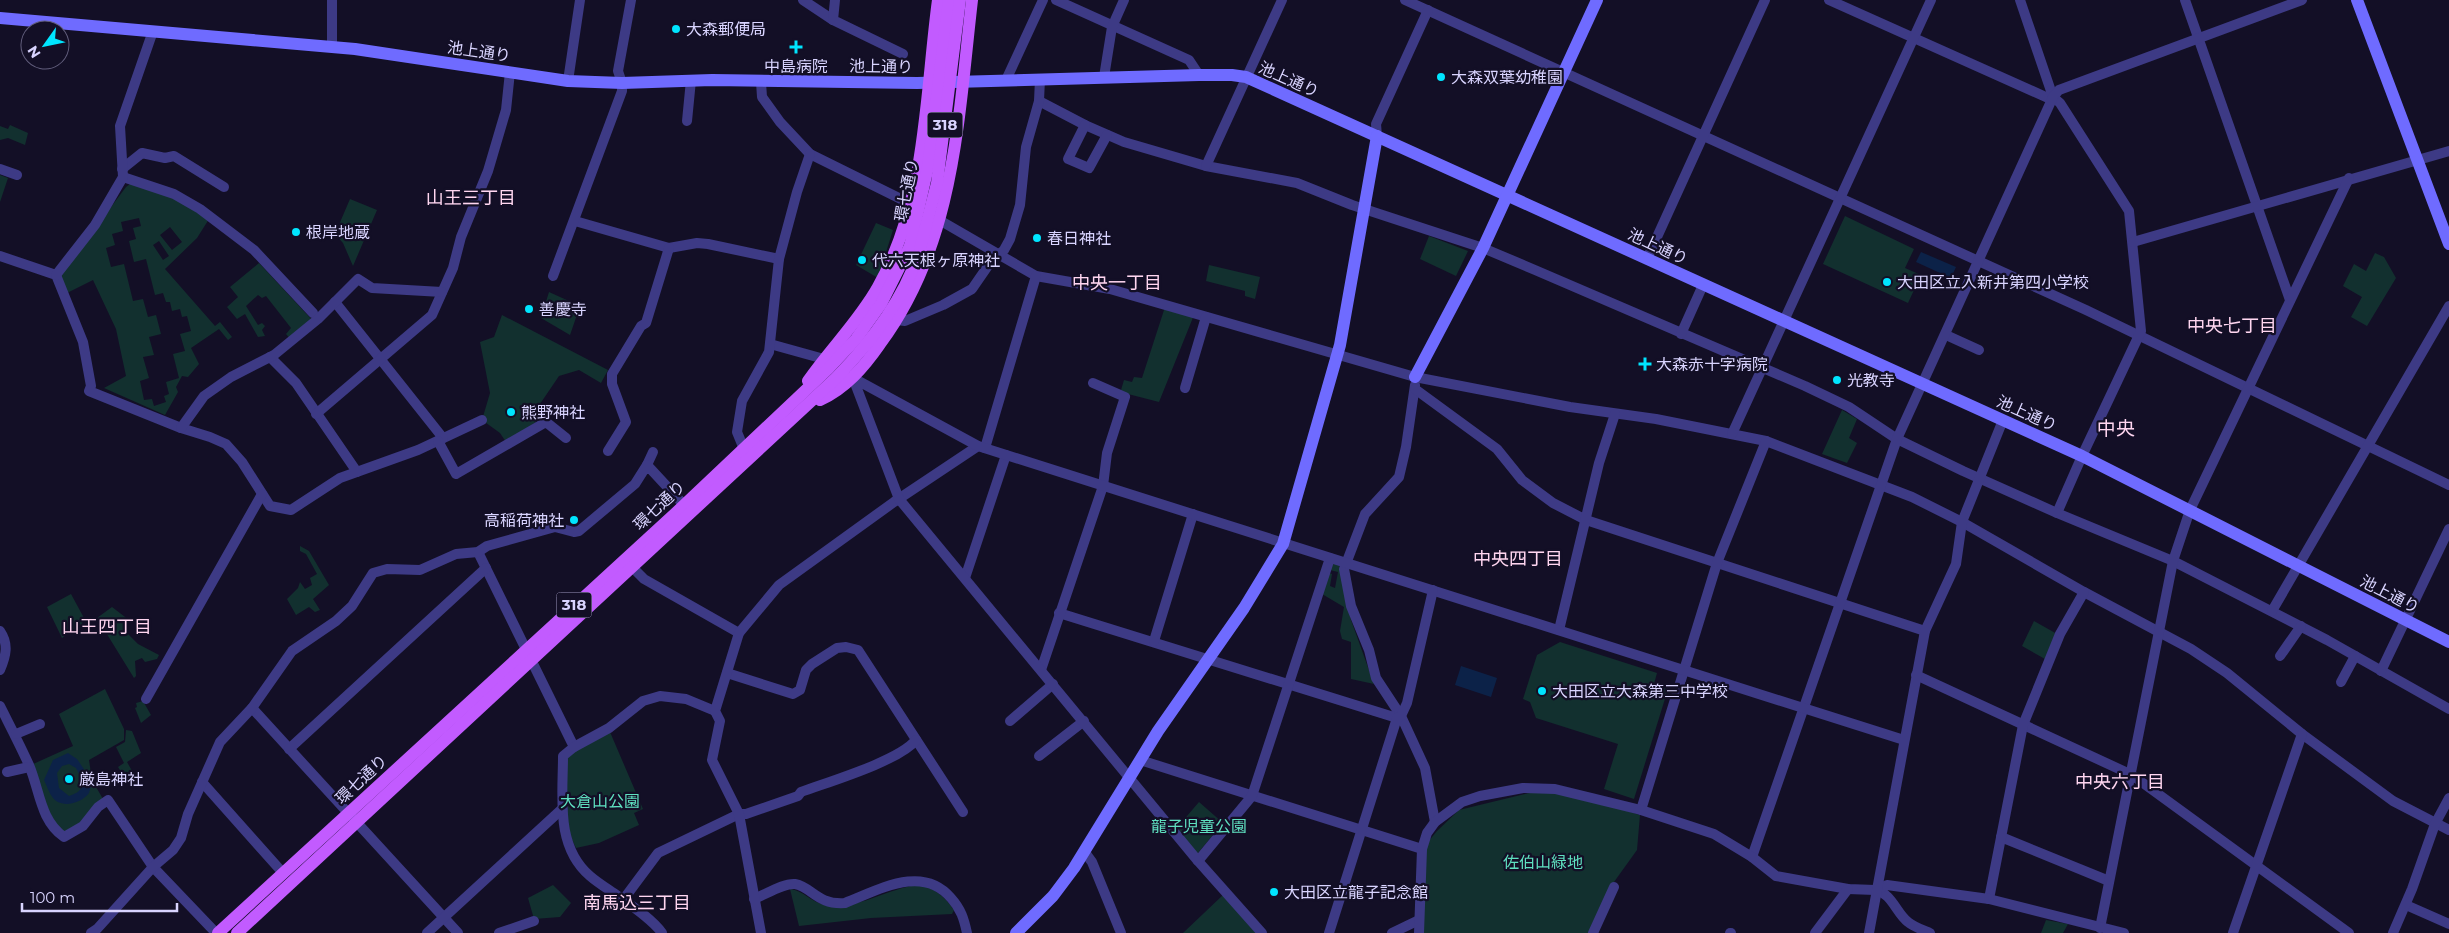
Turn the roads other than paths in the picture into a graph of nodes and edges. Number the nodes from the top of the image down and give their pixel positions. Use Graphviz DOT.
graph roads {
  1 [pos="332,0"];
  2 [pos="580,0"];
  3 [pos="631,0"];
  4 [pos="803,0"];
  5 [pos="835,0"];
  6 [pos="938,0"];
  7 [pos="949,0"];
  8 [pos="960,0"];
  9 [pos="972,0"];
  10 [pos="1043,0"];
  11 [pos="1056,0"];
  12 [pos="1124,0"];
  13 [pos="1282,0"];
  14 [pos="1405,0"];
  15 [pos="1597,0"];
  16 [pos="1765,0"];
  17 [pos="1829,0"];
  18 [pos="1931,0"];
  19 [pos="2020,0"];
  20 [pos="2184,0"];
  21 [pos="2302,0"];
  22 [pos="2357,0"];
  23 [pos="1428,10"];
  24 [pos="0,18"];
  25 [pos="833,20"];
  26 [pos="1112,26"];
  27 [pos="153,31"];
  28 [pos="1913,38"];
  29 [pos="2198,38"];
  30 [pos="332,47"];
  31 [pos="903,54"];
  32 [pos="510,72"];
  33 [pos="1564,72"];
  34 [pos="1199,75"];
  35 [pos="1246,77"];
  36 [pos="1104,78"];
  37 [pos="1040,79"];
  38 [pos="568,80"];
  39 [pos="691,80"];
  40 [pos="962,80"];
  41 [pos="1006,80"];
  42 [pos="761,82"];
  43 [pos="928,82"];
  44 [pos="622,83"];
  45 [pos="2053,97"];
  46 [pos="1039,101"];
  47 [pos="688,121"];
  48 [pos="1085,125"];
  49 [pos="924,127"];
  50 [pos="956,130"];
  51 [pos="1107,135"];
  52 [pos="1377,136"];
  53 [pos="1702,136"];
  54 [pos="2449,150"];
  55 [pos="810,154"];
  56 [pos="2416,160"];
  57 [pos="1206,166"];
  58 [pos="0,169"];
  59 [pos="123,173"];
  60 [pos="17,174"];
  61 [pos="917,176"];
  62 [pos="2349,178"];
  63 [pos="950,181"];
  64 [pos="224,187"];
  65 [pos="1507,196"];
  66 [pos="1840,198"];
  67 [pos="911,204"];
  68 [pos="2257,205"];
  69 [pos="1364,209"];
  70 [pos="941,221"];
  71 [pos="574,222"];
  72 [pos="2133,242"];
  73 [pos="2449,244"];
  74 [pos="915,247"];
  75 [pos="669,248"];
  76 [pos="1483,248"];
  77 [pos="1000,255"];
  78 [pos="0,256"];
  79 [pos="1647,258"];
  80 [pos="779,260"];
  81 [pos="1979,262"];
  82 [pos="56,275"];
  83 [pos="553,276"];
  84 [pos="1036,276"];
  85 [pos="1703,285"];
  86 [pos="442,292"];
  87 [pos="2290,300"];
  88 [pos="335,302"];
  89 [pos="2449,306"];
  90 [pos="313,313"];
  91 [pos="1206,317"];
  92 [pos="897,320"];
  93 [pos="1784,321"];
  94 [pos="1681,334"];
  95 [pos="1946,335"];
  96 [pos="2138,337"];
  97 [pos="770,344"];
  98 [pos="1979,350"];
  99 [pos="1337,354"];
  100 [pos="270,357"];
  101 [pos="382,359"];
  102 [pos="824,359"];
  103 [pos="1762,370"];
  104 [pos="853,378"];
  105 [pos="1094,383"];
  106 [pos="1415,383"];
  107 [pos="1924,384"];
  108 [pos="1185,388"];
  109 [pos="2247,388"];
  110 [pos="804,401"];
  111 [pos="316,414"];
  112 [pos="1615,414"];
  113 [pos="482,420"];
  114 [pos="2003,420"];
  115 [pos="181,428"];
  116 [pos="1732,434"];
  117 [pos="566,438"];
  118 [pos="1897,439"];
  119 [pos="440,440"];
  120 [pos="1766,441"];
  121 [pos="2368,446"];
  122 [pos="981,447"];
  123 [pos="744,449"];
  124 [pos="608,451"];
  125 [pos="653,452"];
  126 [pos="1006,455"];
  127 [pos="2082,456"];
  128 [pos="647,465"];
  129 [pos="357,472"];
  130 [pos="1981,478"];
  131 [pos="1881,484"];
  132 [pos="2449,485"];
  133 [pos="1103,486"];
  134 [pos="262,494"];
  135 [pos="899,499"];
  136 [pos="684,505"];
  137 [pos="2190,510"];
  138 [pos="1193,514"];
  139 [pos="2057,514"];
  140 [pos="1586,520"];
  141 [pos="1962,522"];
  142 [pos="2449,529"];
  143 [pos="1283,544"];
  144 [pos="478,552"];
  145 [pos="1330,558"];
  146 [pos="2173,561"];
  147 [pos="1345,563"];
  148 [pos="1717,563"];
  149 [pos="2298,565"];
  150 [pos="486,568"];
  151 [pos="633,568"];
  152 [pos="965,578"];
  153 [pos="1433,590"];
  154 [pos="2084,592"];
  155 [pos="1839,604"];
  156 [pos="2272,611"];
  157 [pos="1059,613"];
  158 [pos="2405,620"];
  159 [pos="2302,626"];
  160 [pos="1559,630"];
  161 [pos="0,631"];
  162 [pos="1925,631"];
  163 [pos="739,633"];
  164 [pos="2159,633"];
  165 [pos="1154,641"];
  166 [pos="2449,642"];
  167 [pos="525,649"];
  168 [pos="2280,656"];
  169 [pos="2355,656"];
  170 [pos="1209,659"];
  171 [pos="530,662"];
  172 [pos="0,670"];
  173 [pos="1041,670"];
  174 [pos="1684,670"];
  175 [pos="2381,671"];
  176 [pos="727,673"];
  177 [pos="1916,675"];
  178 [pos="2341,682"];
  179 [pos="1053,684"];
  180 [pos="1290,685"];
  181 [pos="146,699"];
  182 [pos="0,706"];
  183 [pos="1802,707"];
  184 [pos="252,708"];
  185 [pos="2449,709"];
  186 [pos="714,711"];
  187 [pos="1399,717"];
  188 [pos="1010,721"];
  189 [pos="1084,721"];
  190 [pos="40,724"];
  191 [pos="2023,725"];
  192 [pos="16,734"];
  193 [pos="2302,734"];
  194 [pos="916,740"];
  195 [pos="1904,740"];
  196 [pos="574,747"];
  197 [pos="289,749"];
  198 [pos="1039,756"];
  199 [pos="1140,760"];
  200 [pos="29,767"];
  201 [pos="6,772"];
  202 [pos="2130,774"];
  203 [pos="1129,777"];
  204 [pos="202,782"];
  205 [pos="1252,796"];
  206 [pos="2449,798"];
  207 [pos="562,809"];
  208 [pos="1641,810"];
  209 [pos="963,812"];
  210 [pos="739,814"];
  211 [pos="352,818"];
  212 [pos="1435,822"];
  213 [pos="2435,824"];
  214 [pos="1362,830"];
  215 [pos="2449,830"];
  216 [pos="2001,837"];
  217 [pos="1422,849"];
  218 [pos="1084,851"];
  219 [pos="1752,857"];
  220 [pos="1198,861"];
  221 [pos="2257,865"];
  222 [pos="153,867"];
  223 [pos="283,873"];
  224 [pos="2109,881"];
  225 [pos="1614,887"];
  226 [pos="1848,890"];
  227 [pos="1875,890"];
  228 [pos="754,899"];
  229 [pos="1989,899"];
  230 [pos="623,900"];
  231 [pos="2406,905"];
  232 [pos="444,917"];
  233 [pos="1419,920"];
  234 [pos="534,921"];
  235 [pos="2449,924"];
  236 [pos="2092,929"];
  237 [pos="90,933"];
  238 [pos="217,933"];
  239 [pos="237,933"];
  240 [pos="427,933"];
  241 [pos="458,933"];
  242 [pos="499,933"];
  243 [pos="662,933"];
  244 [pos="761,933"];
  245 [pos="966,933"];
  246 [pos="1016,933"];
  247 [pos="1121,933"];
  248 [pos="1262,933"];
  249 [pos="1330,933"];
  250 [pos="1392,933"];
  251 [pos="1419,933"];
  252 [pos="1593,933"];
  253 [pos="1816,933"];
  254 [pos="1868,933"];
  255 [pos="1930,933"];
  256 [pos="2124,933"];
  257 [pos="2233,933"];
  258 [pos="2348,933"];
  259 [pos="2393,933"];
  1 -- 30 [label="street"];
  2 -- 38 [label="street"];
  3 -- 44 [label="street"];
  4 -- 25 [label="street"];
  5 -- 25 [label="street"];
  6 -- 43 [label="main road"];
  7 -- 74 [label="main road, 環七通り / 318, bridge"];
  8 -- 74 [label="main road, 環七通り / 318, bridge"];
  9 -- 40 [label="main road"];
  10 -- 41 [label="street"];
  11 -- 26 [label="street"];
  12 -- 26 [label="street"];
  13 -- 35 [label="street"];
  14 -- 23 [label="street"];
  15 -- 33 [label="main road"];
  16 -- 53 [label="street"];
  17 -- 28 [label="street"];
  18 -- 28 [label="street"];
  19 -- 45 [label="street"];
  20 -- 29 [label="street"];
  21 -- 29 [label="street"];
  22 -- 56 [label="main road"];
  23 -- 33 [label="street"];
  23 -- 52 [label="street"];
  24 -- 27 [label="main road, 池上通り"];
  25 -- 31 [label="street"];
  26 -- 34 [label="street"];
  26 -- 36 [label="street"];
  27 -- 30 [label="main road, 池上通り"];
  27 -- 59 [label="street"];
  28 -- 45 [label="street"];
  28 -- 66 [label="street"];
  29 -- 45 [label="street"];
  29 -- 68 [label="street"];
  30 -- 32 [label="main road, 池上通り"];
  32 -- 38 [label="main road, 池上通り"];
  32 -- 86 [label="street"];
  33 -- 53 [label="street"];
  33 -- 65 [label="main road"];
  34 -- 35 [label="main road, 池上通り"];
  34 -- 36 [label="main road, 池上通り"];
  35 -- 52 [label="main road, 池上通り"];
  35 -- 57 [label="street"];
  36 -- 37 [label="main road, 池上通り"];
  37 -- 41 [label="main road, 池上通り"];
  37 -- 46 [label="street"];
  38 -- 44 [label="main road, 池上通り"];
  39 -- 42 [label="main road, 池上通り"];
  39 -- 44 [label="main road, 池上通り"];
  39 -- 47 [label="street"];
  40 -- 41 [label="main road, 池上通り"];
  40 -- 43 [label="main road, 池上通り"];
  40 -- 50 [label="main road"];
  42 -- 43 [label="main road, 池上通り"];
  42 -- 55 [label="street"];
  43 -- 49 [label="main road"];
  44 -- 71 [label="street"];
  45 -- 72 [label="street"];
  45 -- 81 [label="street"];
  46 -- 48 [label="street"];
  46 -- 77 [label="street"];
  48 -- 51 [label="street"];
  48 -- 51 [label="street"];
  49 -- 50 [label="street"];
  49 -- 61 [label="main road"];
  50 -- 63 [label="main road"];
  51 -- 57 [label="street"];
  52 -- 65 [label="main road, 池上通り"];
  52 -- 69 [label="main road"];
  53 -- 66 [label="street"];
  53 -- 79 [label="street"];
  54 -- 56 [label="street"];
  55 -- 67 [label="street"];
  55 -- 80 [label="street"];
  56 -- 62 [label="street"];
  56 -- 73 [label="main road"];
  57 -- 69 [label="street"];
  58 -- 60 [label="street"];
  59 -- 64 [label="street"];
  59 -- 82 [label="street"];
  59 -- 90 [label="street"];
  61 -- 63 [label="street"];
  61 -- 67 [label="main road"];
  62 -- 68 [label="street"];
  62 -- 87 [label="street"];
  63 -- 70 [label="main road"];
  65 -- 76 [label="main road"];
  65 -- 79 [label="main road, 池上通り"];
  66 -- 81 [label="street"];
  66 -- 93 [label="street"];
  67 -- 102 [label="main road"];
  68 -- 72 [label="street"];
  68 -- 87 [label="street"];
  69 -- 76 [label="street"];
  69 -- 99 [label="main road"];
  70 -- 77 [label="street"];
  70 -- 92 [label="main road"];
  71 -- 75 [label="street"];
  71 -- 83 [label="street"];
  72 -- 96 [label="street"];
  74 -- 110 [label="main road, 環七通り / 318"];
  74 -- 110 [label="main road, 環七通り / 318"];
  75 -- 80 [label="street"];
  75 -- 124 [label="street"];
  76 -- 94 [label="street"];
  76 -- 106 [label="main road"];
  77 -- 84 [label="street"];
  77 -- 92 [label="street"];
  78 -- 82 [label="street"];
  79 -- 85 [label="main road, 池上通り"];
  80 -- 97 [label="street"];
  81 -- 95 [label="street"];
  81 -- 96 [label="street"];
  82 -- 115 [label="street"];
  84 -- 91 [label="street"];
  84 -- 122 [label="street"];
  85 -- 93 [label="main road, 池上通り"];
  85 -- 94 [label="street"];
  86 -- 88 [label="street"];
  86 -- 101 [label="street"];
  87 -- 109 [label="street"];
  88 -- 100 [label="street"];
  88 -- 101 [label="street"];
  89 -- 121 [label="street"];
  91 -- 99 [label="street"];
  91 -- 108 [label="street"];
  92 -- 104 [label="main road"];
  93 -- 103 [label="street"];
  93 -- 107 [label="main road, 池上通り"];
  94 -- 103 [label="street"];
  95 -- 98 [label="street"];
  95 -- 107 [label="street"];
  96 -- 109 [label="street"];
  96 -- 127 [label="street"];
  97 -- 102 [label="street"];
  97 -- 123 [label="street"];
  99 -- 106 [label="street"];
  99 -- 143 [label="main road"];
  100 -- 111 [label="street"];
  100 -- 115 [label="street"];
  101 -- 111 [label="street"];
  101 -- 119 [label="street"];
  102 -- 110 [label="main road"];
  103 -- 116 [label="street"];
  103 -- 118 [label="street"];
  104 -- 110 [label="main road"];
  104 -- 122 [label="street"];
  104 -- 135 [label="street"];
  105 -- 133 [label="street"];
  106 -- 112 [label="street"];
  106 -- 140 [label="street"];
  106 -- 147 [label="street"];
  107 -- 114 [label="main road, 池上通り"];
  107 -- 118 [label="street"];
  109 -- 121 [label="street"];
  109 -- 137 [label="street"];
  110 -- 123 [label="main road, 環七通り / 318"];
  110 -- 151 [label="main road, 環七通り / 318"];
  111 -- 129 [label="street"];
  112 -- 116 [label="street"];
  112 -- 140 [label="street"];
  113 -- 119 [label="street"];
  114 -- 127 [label="main road, 池上通り"];
  114 -- 130 [label="street"];
  115 -- 134 [label="street"];
  116 -- 120 [label="street"];
  117 -- 119 [label="street"];
  118 -- 130 [label="street"];
  118 -- 131 [label="street"];
  119 -- 129 [label="street"];
  120 -- 131 [label="street"];
  120 -- 148 [label="street"];
  121 -- 132 [label="street"];
  121 -- 149 [label="street"];
  122 -- 126 [label="street"];
  122 -- 135 [label="street"];
  123 -- 136 [label="main road, 環七通り / 318"];
  125 -- 128 [label="street"];
  126 -- 133 [label="street"];
  126 -- 152 [label="street"];
  127 -- 137 [label="main road, 池上通り"];
  127 -- 139 [label="street"];
  128 -- 136 [label="street"];
  128 -- 144 [label="street"];
  129 -- 134 [label="street"];
  130 -- 139 [label="street"];
  130 -- 141 [label="street"];
  131 -- 141 [label="street"];
  131 -- 155 [label="street"];
  133 -- 138 [label="street"];
  133 -- 157 [label="street"];
  134 -- 181 [label="street"];
  135 -- 152 [label="street"];
  135 -- 163 [label="street"];
  136 -- 167 [label="main road, 環七通り / 318"];
  137 -- 146 [label="street"];
  137 -- 149 [label="main road, 池上通り"];
  138 -- 143 [label="street"];
  138 -- 165 [label="street"];
  139 -- 146 [label="street"];
  140 -- 148 [label="street"];
  140 -- 160 [label="street"];
  141 -- 154 [label="street"];
  141 -- 162 [label="street"];
  142 -- 158 [label="street"];
  143 -- 145 [label="street"];
  143 -- 170 [label="main road"];
  144 -- 150 [label="street"];
  144 -- 184 [label="street"];
  145 -- 147 [label="street"];
  145 -- 180 [label="street"];
  146 -- 156 [label="street"];
  146 -- 164 [label="street"];
  147 -- 153 [label="street"];
  147 -- 187 [label="street"];
  148 -- 155 [label="street"];
  148 -- 174 [label="street"];
  149 -- 156 [label="street"];
  149 -- 158 [label="main road, 池上通り"];
  150 -- 167 [label="street"];
  150 -- 197 [label="street"];
  151 -- 163 [label="street"];
  151 -- 171 [label="main road, 環七通り / 318"];
  152 -- 173 [label="street"];
  153 -- 160 [label="street"];
  153 -- 187 [label="street"];
  154 -- 164 [label="street"];
  154 -- 191 [label="street"];
  155 -- 162 [label="street"];
  155 -- 183 [label="street"];
  156 -- 159 [label="street"];
  157 -- 165 [label="street"];
  157 -- 173 [label="street"];
  158 -- 166 [label="main road, 池上通り"];
  158 -- 175 [label="street"];
  159 -- 168 [label="street"];
  159 -- 169 [label="street"];
  160 -- 174 [label="street"];
  161 -- 172 [label="street"];
  162 -- 177 [label="street"];
  163 -- 176 [label="street"];
  164 -- 193 [label="street"];
  164 -- 202 [label="street"];
  165 -- 170 [label="street"];
  167 -- 171 [label="street"];
  167 -- 211 [label="main road, 環七通り / 318"];
  169 -- 175 [label="street"];
  169 -- 178 [label="street"];
  170 -- 180 [label="street"];
  170 -- 199 [label="main road"];
  171 -- 196 [label="street"];
  171 -- 211 [label="main road, 環七通り / 318"];
  173 -- 179 [label="street"];
  174 -- 183 [label="street"];
  174 -- 208 [label="street"];
  175 -- 185 [label="street"];
  176 -- 186 [label="street"];
  176 -- 194 [label="street"];
  177 -- 191 [label="street"];
  177 -- 195 [label="street"];
  179 -- 188 [label="street"];
  179 -- 189 [label="street"];
  180 -- 187 [label="street"];
  180 -- 205 [label="street"];
  182 -- 192 [label="street"];
  183 -- 195 [label="street"];
  183 -- 219 [label="street"];
  184 -- 197 [label="street"];
  184 -- 204 [label="street"];
  186 -- 196 [label="street"];
  186 -- 210 [label="street"];
  187 -- 212 [label="street"];
  187 -- 214 [label="street"];
  189 -- 198 [label="street"];
  189 -- 203 [label="street"];
  190 -- 192 [label="street"];
  191 -- 202 [label="street"];
  191 -- 216 [label="street"];
  192 -- 200 [label="street"];
  193 -- 213 [label="street"];
  193 -- 221 [label="street"];
  194 -- 209 [label="street"];
  194 -- 210 [label="street"];
  195 -- 227 [label="street"];
  196 -- 207 [label="street"];
  197 -- 211 [label="street"];
  199 -- 203 [label="main road"];
  199 -- 205 [label="street"];
  200 -- 201 [label="street"];
  200 -- 222 [label="street"];
  202 -- 221 [label="street"];
  202 -- 224 [label="street"];
  203 -- 218 [label="main road"];
  203 -- 220 [label="street"];
  204 -- 222 [label="street"];
  204 -- 223 [label="street"];
  205 -- 214 [label="street"];
  205 -- 220 [label="street"];
  206 -- 213 [label="street"];
  207 -- 230 [label="street"];
  207 -- 232 [label="street"];
  208 -- 212 [label="street"];
  208 -- 219 [label="street"];
  210 -- 228 [label="street"];
  210 -- 230 [label="street"];
  211 -- 223 [label="main road, 環七通り / 318"];
  211 -- 232 [label="street"];
  211 -- 239 [label="main road, 環七通り / 318"];
  212 -- 217 [label="street"];
  213 -- 215 [label="street"];
  213 -- 231 [label="street"];
  214 -- 217 [label="street"];
  214 -- 249 [label="street"];
  216 -- 224 [label="street"];
  216 -- 229 [label="street"];
  217 -- 233 [label="street"];
  218 -- 246 [label="main road"];
  218 -- 247 [label="street"];
  219 -- 226 [label="street"];
  220 -- 248 [label="street"];
  221 -- 257 [label="street"];
  221 -- 258 [label="street"];
  222 -- 237 [label="street"];
  222 -- 238 [label="street"];
  223 -- 238 [label="main road, 環七通り / 318"];
  224 -- 236 [label="street"];
  225 -- 252 [label="street"];
  226 -- 227 [label="street"];
  226 -- 253 [label="street"];
  227 -- 229 [label="street"];
  227 -- 254 [label="street"];
  227 -- 255 [label="street"];
  228 -- 244 [label="street"];
  228 -- 245 [label="street"];
  229 -- 236 [label="street"];
  230 -- 243 [label="street"];
  231 -- 235 [label="street"];
  231 -- 259 [label="street"];
  232 -- 240 [label="street"];
  232 -- 241 [label="street"];
  233 -- 250 [label="street"];
  233 -- 251 [label="street"];
  234 -- 242 [label="street"];
  236 -- 256 [label="street"];
}
